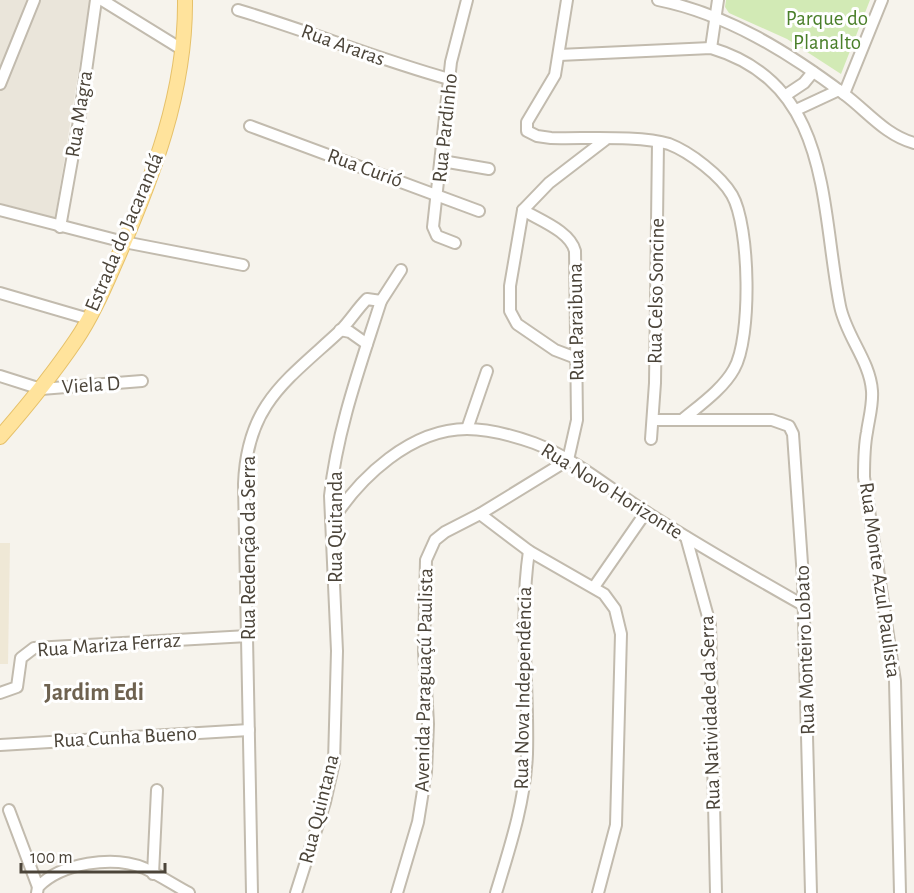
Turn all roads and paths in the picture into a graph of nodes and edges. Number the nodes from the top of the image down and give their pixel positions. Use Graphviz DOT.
graph roads {
  1 [pos="34,0"];
  2 [pos="96,0"];
  3 [pos="102,0"];
  4 [pos="185,0"];
  5 [pos="467,0"];
  6 [pos="567,0"];
  7 [pos="658,0"];
  8 [pos="718,0"];
  9 [pos="882,0"];
  10 [pos="238,10"];
  11 [pos="715,16"];
  12 [pos="711,48"];
  13 [pos="183,50"];
  14 [pos="559,55"];
  15 [pos="813,72"];
  16 [pos="449,79"];
  17 [pos="0,84"];
  18 [pos="841,92"];
  19 [pos="786,95"];
  20 [pos="796,110"];
  21 [pos="250,126"];
  22 [pos="605,140"];
  23 [pos="658,142"];
  24 [pos="914,143"];
  25 [pos="442,160"];
  26 [pos="489,169"];
  27 [pos="438,195"];
  28 [pos="0,210"];
  29 [pos="523,210"];
  30 [pos="479,211"];
  31 [pos="60,227"];
  32 [pos="124,242"];
  33 [pos="455,243"];
  34 [pos="243,265"];
  35 [pos="401,270"];
  36 [pos="0,292"];
  37 [pos="381,301"];
  38 [pos="88,319"];
  39 [pos="340,330"];
  40 [pos="367,344"];
  41 [pos="576,358"];
  42 [pos="487,370"];
  43 [pos="0,376"];
  44 [pos="142,381"];
  45 [pos="41,389"];
  46 [pos="654,420"];
  47 [pos="682,420"];
  48 [pos="467,429"];
  49 [pos="0,437"];
  50 [pos="651,439"];
  51 [pos="568,460"];
  52 [pos="646,512"];
  53 [pos="480,514"];
  54 [pos="332,521"];
  55 [pos="686,537"];
  56 [pos="529,551"];
  57 [pos="594,587"];
  58 [pos="803,605"];
  59 [pos="248,636"];
  60 [pos="337,651"];
  61 [pos="0,693"];
  62 [pos="249,730"];
  63 [pos="0,745"];
  64 [pos="157,790"];
  65 [pos="9,810"];
  66 [pos="153,874"];
  67 [pos="38,890"];
  68 [pos="189,893"];
  69 [pos="252,893"];
  70 [pos="296,893"];
  71 [pos="396,893"];
  72 [pos="496,893"];
  73 [pos="598,893"];
  74 [pos="716,893"];
  75 [pos="811,893"];
  76 [pos="900,893"];
  1 -- 17 [label="street"];
  2 -- 31 [label="street, Rua Magra"];
  3 -- 13 [label="street"];
  4 -- 13 [label="main road, Estrada do Jacarandá"];
  5 -- 16 [label="street, Rua Pardinho"];
  6 -- 14 [label="street"];
  7 -- 11 [label="street"];
  8 -- 11 [label="street"];
  9 -- 18 [label="street"];
  10 -- 16 [label="street, Rua Araras"];
  11 -- 12 [label="street"];
  11 -- 15 [label="street"];
  12 -- 14 [label="street"];
  12 -- 19 [label="street, Rua Monte Azul Paulista"];
  13 -- 32 [label="main road, Estrada do Jacarandá"];
  14 -- 22 [label="street"];
  15 -- 18 [label="street"];
  15 -- 19 [label="street"];
  16 -- 25 [label="street, Rua Pardinho"];
  18 -- 20 [label="street"];
  18 -- 24 [label="street"];
  19 -- 20 [label="street, Rua Monte Azul Paulista"];
  20 -- 76 [label="street, Rua Monte Azul Paulista"];
  21 -- 27 [label="street, Rua Curió"];
  22 -- 23 [label="street"];
  22 -- 29 [label="street"];
  23 -- 46 [label="street, Rua Celso Soncine"];
  23 -- 47 [label="street"];
  25 -- 26 [label="street"];
  25 -- 27 [label="street, Rua Pardinho"];
  27 -- 30 [label="street, Rua Curió"];
  27 -- 33 [label="street, Rua Pardinho"];
  28 -- 31 [label="street"];
  29 -- 41 [label="street, Rua Paraibuna"];
  29 -- 41 [label="street"];
  31 -- 32 [label="street"];
  32 -- 34 [label="street"];
  32 -- 38 [label="main road, Estrada do Jacarandá"];
  35 -- 37 [label="street"];
  36 -- 38 [label="street"];
  37 -- 39 [label="street, Rua Redenção da Serra"];
  37 -- 40 [label="street, Rua Quitanda"];
  38 -- 45 [label="main road, Estrada do Jacarandá"];
  39 -- 40 [label="street"];
  39 -- 59 [label="street, Rua Redenção da Serra"];
  40 -- 54 [label="street, Rua Quitanda"];
  41 -- 51 [label="street, Rua Paraibuna"];
  42 -- 48 [label="street"];
  43 -- 45 [label="street"];
  44 -- 45 [label="street, Viela D"];
  45 -- 49 [label="main road, Estrada do Jacarandá"];
  46 -- 47 [label="street"];
  46 -- 50 [label="street, Rua Celso Soncine"];
  47 -- 58 [label="street, Rua Monteiro Lobato"];
  48 -- 51 [label="street, Rua Novo Horizonte"];
  48 -- 54 [label="street, Rua Novo Horizonte"];
  51 -- 52 [label="street, Rua Novo Horizonte"];
  51 -- 53 [label="street, Avenida Paraguaçú Paulista"];
  52 -- 55 [label="street, Rua Novo Horizonte"];
  52 -- 57 [label="street"];
  53 -- 56 [label="street"];
  53 -- 71 [label="street, Avenida Paraguaçú Paulista"];
  54 -- 60 [label="street, Rua Quitanda"];
  55 -- 58 [label="street, Rua Novo Horizonte"];
  55 -- 74 [label="street, Rua Natividade da Serra"];
  56 -- 57 [label="street"];
  56 -- 72 [label="street, Rua Nova Independência"];
  57 -- 73 [label="street"];
  58 -- 75 [label="street, Rua Monteiro Lobato"];
  59 -- 61 [label="street, Rua Mariza Ferraz"];
  59 -- 62 [label="street, Rua Redenção da Serra"];
  60 -- 70 [label="street, Rua Quintana"];
  62 -- 63 [label="street, Rua Cunha Bueno"];
  62 -- 69 [label="street, Rua Redenção da Serra"];
  64 -- 66 [label="street"];
  65 -- 67 [label="street"];
  66 -- 67 [label="street"];
  66 -- 68 [label="street"];
}
